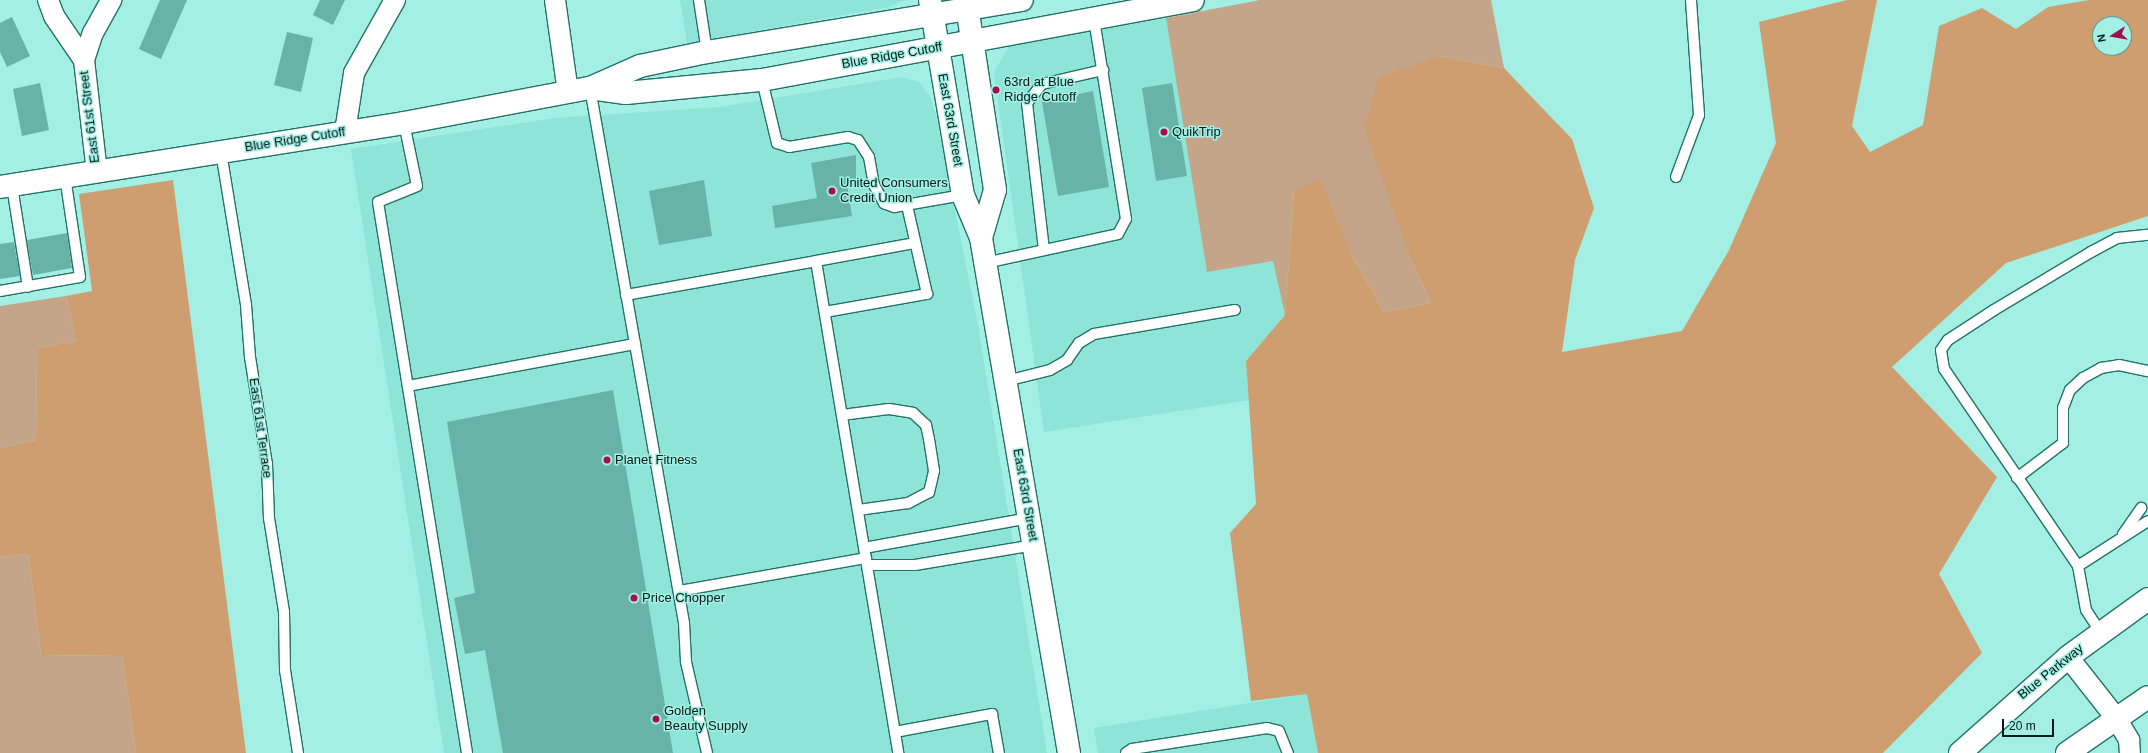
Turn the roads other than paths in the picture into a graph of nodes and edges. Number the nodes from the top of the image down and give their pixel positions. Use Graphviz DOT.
graph roads {
  1 [pos="48,0"];
  2 [pos="111,0"];
  3 [pos="395,0"];
  4 [pos="555,0"];
  5 [pos="699,0"];
  6 [pos="1022,0"];
  7 [pos="1193,0"];
  8 [pos="1691,0"];
  9 [pos="967,4"];
  10 [pos="932,7"];
  11 [pos="1094,19"];
  12 [pos="974,42"];
  13 [pos="937,48"];
  14 [pos="707,52"];
  15 [pos="84,60"];
  16 [pos="1103,70"];
  17 [pos="762,80"];
  18 [pos="590,88"];
  19 [pos="568,92"];
  20 [pos="404,123"];
  21 [pos="345,132"];
  22 [pos="220,152"];
  23 [pos="97,172"];
  24 [pos="65,177"];
  25 [pos="1676,177"];
  26 [pos="6,186"];
  27 [pos="963,195"];
  28 [pos="907,205"];
  29 [pos="2148,235"];
  30 [pos="981,238"];
  31 [pos="915,243"];
  32 [pos="1044,250"];
  33 [pos="816,261"];
  34 [pos="985,263"];
  35 [pos="28,286"];
  36 [pos="0,291"];
  37 [pos="626,295"];
  38 [pos="1235,310"];
  39 [pos="825,312"];
  40 [pos="635,344"];
  41 [pos="2148,371"];
  42 [pos="1006,381"];
  43 [pos="408,386"];
  44 [pos="842,416"];
  45 [pos="2017,478"];
  46 [pos="2141,508"];
  47 [pos="858,510"];
  48 [pos="1029,518"];
  49 [pos="2148,521"];
  50 [pos="2120,539"];
  51 [pos="1034,545"];
  52 [pos="866,557"];
  53 [pos="2078,566"];
  54 [pos="679,591"];
  55 [pos="2148,598"];
  56 [pos="2101,633"];
  57 [pos="2068,657"];
  58 [pos="2148,698"];
  59 [pos="2116,718"];
  60 [pos="895,732"];
  61 [pos="298,753"];
  62 [pos="467,753"];
  63 [pos="707,753"];
  64 [pos="898,753"];
  65 [pos="999,753"];
  66 [pos="1069,753"];
  67 [pos="1126,753"];
  68 [pos="1288,753"];
  69 [pos="1960,753"];
  70 [pos="2067,753"];
  71 [pos="2130,753"];
  1 -- 15 [label="street, East 61st Street"];
  2 -- 15 [label="street"];
  3 -- 21 [label="street"];
  4 -- 19 [label="street"];
  5 -- 14 [label="lane"];
  6 -- 9 [label="main road, Blue Ridge Cutoff"];
  7 -- 11 [label="main road, Blue Ridge Cutoff"];
  8 -- 25 [label="lane"];
  9 -- 10 [label="main road, Blue Ridge Cutoff"];
  9 -- 12 [label="main road, East 63rd Street"];
  10 -- 13 [label="main road, East 63rd Street"];
  10 -- 14 [label="main road, Blue Ridge Cutoff"];
  11 -- 12 [label="main road, Blue Ridge Cutoff"];
  11 -- 16 [label="lane"];
  12 -- 13 [label="main road, Blue Ridge Cutoff"];
  12 -- 30 [label="main road, East 63rd Street"];
  13 -- 17 [label="main road, Blue Ridge Cutoff"];
  13 -- 27 [label="main road, East 63rd Street"];
  14 -- 18 [label="main road, Blue Ridge Cutoff"];
  15 -- 23 [label="street, East 61st Street"];
  16 -- 32 [label="lane"];
  16 -- 32 [label="lane"];
  17 -- 18 [label="main road, Blue Ridge Cutoff"];
  17 -- 28 [label="lane"];
  18 -- 19 [label="main road, Blue Ridge Cutoff"];
  18 -- 37 [label="lane"];
  19 -- 20 [label="main road, Blue Ridge Cutoff"];
  20 -- 21 [label="main road, Blue Ridge Cutoff"];
  20 -- 43 [label="lane"];
  21 -- 22 [label="main road, Blue Ridge Cutoff"];
  22 -- 23 [label="main road, Blue Ridge Cutoff"];
  22 -- 61 [label="lane, East 61st Terrace"];
  23 -- 24 [label="main road, Blue Ridge Cutoff"];
  24 -- 26 [label="main road, Blue Ridge Cutoff"];
  24 -- 35 [label="lane"];
  26 -- 35 [label="lane"];
  27 -- 28 [label="lane"];
  27 -- 30 [label="main road, East 63rd Street"];
  28 -- 31 [label="lane"];
  29 -- 45 [label="lane"];
  30 -- 34 [label="main road, East 63rd Street"];
  31 -- 33 [label="lane"];
  31 -- 39 [label="lane"];
  32 -- 34 [label="lane"];
  33 -- 37 [label="lane"];
  33 -- 39 [label="lane"];
  34 -- 42 [label="main road, East 63rd Street"];
  35 -- 36 [label="lane"];
  37 -- 40 [label="lane"];
  38 -- 42 [label="lane"];
  39 -- 44 [label="lane"];
  40 -- 43 [label="lane"];
  40 -- 54 [label="lane"];
  41 -- 45 [label="lane"];
  42 -- 48 [label="main road, East 63rd Street"];
  43 -- 62 [label="lane"];
  44 -- 47 [label="lane"];
  44 -- 47 [label="lane"];
  45 -- 53 [label="lane"];
  46 -- 50 [label="lane"];
  47 -- 52 [label="lane"];
  48 -- 51 [label="main road, East 63rd Street"];
  48 -- 52 [label="lane"];
  49 -- 50 [label="lane"];
  50 -- 53 [label="lane"];
  51 -- 52 [label="lane"];
  51 -- 66 [label="main road, East 63rd Street"];
  52 -- 54 [label="lane"];
  52 -- 60 [label="lane"];
  53 -- 56 [label="lane"];
  54 -- 63 [label="lane"];
  55 -- 56 [label="main road, Blue Parkway"];
  56 -- 57 [label="main road, Blue Parkway"];
  57 -- 59 [label="street"];
  57 -- 69 [label="main road, Blue Parkway"];
  58 -- 59 [label="main road"];
  59 -- 70 [label="main road"];
  59 -- 71 [label="street"];
  60 -- 64 [label="lane"];
  60 -- 65 [label="lane"];
  67 -- 68 [label="lane"];
}
